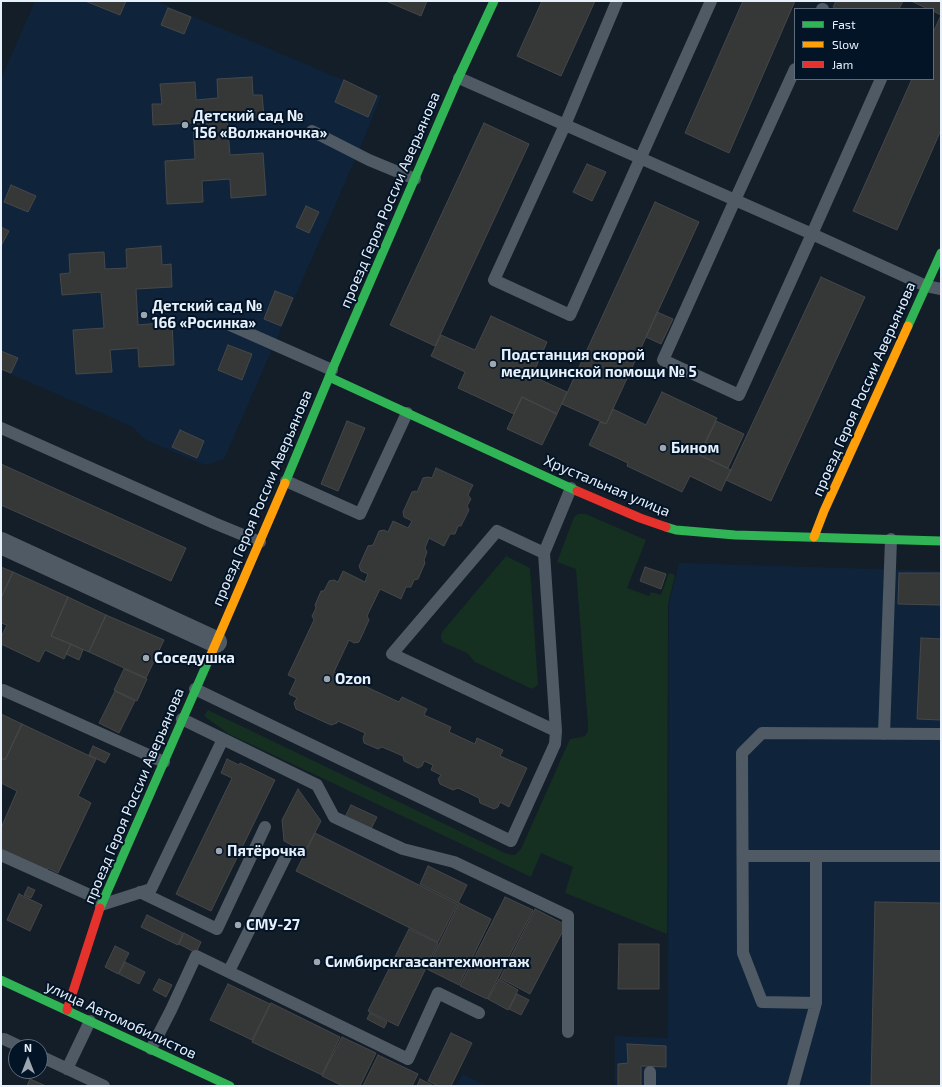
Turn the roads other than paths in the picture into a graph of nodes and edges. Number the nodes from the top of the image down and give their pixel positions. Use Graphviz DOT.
graph roads {
  1 [pos="494,1"];
  2 [pos="617,1"];
  3 [pos="711,1"];
  4 [pos="794,71"];
  5 [pos="459,78"];
  6 [pos="881,80"];
  7 [pos="564,125"];
  8 [pos="312,132"];
  9 [pos="641,158"];
  10 [pos="415,179"];
  11 [pos="735,200"];
  12 [pos="812,234"];
  13 [pos="941,253"];
  14 [pos="926,286"];
  15 [pos="941,289"];
  16 [pos="230,325"];
  17 [pos="331,373"];
  18 [pos="407,413"];
  19 [pos="1,428"];
  20 [pos="286,481"];
  21 [pos="571,488"];
  22 [pos="814,537"];
  23 [pos="891,539"];
  24 [pos="941,541"];
  25 [pos="260,542"];
  26 [pos="1,543"];
  27 [pos="544,553"];
  28 [pos="216,642"];
  29 [pos="195,689"];
  30 [pos="3,690"];
  31 [pos="182,718"];
  32 [pos="556,731"];
  33 [pos="884,734"];
  34 [pos="941,734"];
  35 [pos="223,739"];
  36 [pos="164,762"];
  37 [pos="265,827"];
  38 [pos="1,855"];
  39 [pos="286,856"];
  40 [pos="743,856"];
  41 [pos="816,856"];
  42 [pos="941,856"];
  43 [pos="140,892"];
  44 [pos="102,903"];
  45 [pos="229,971"];
  46 [pos="1,980"];
  47 [pos="816,1003"];
  48 [pos="67,1010"];
  49 [pos="479,1013"];
  50 [pos="90,1021"];
  51 [pos="568,1032"];
  52 [pos="4,1039"];
  53 [pos="8,1041"];
  54 [pos="151,1049"];
  55 [pos="48,1060"];
  56 [pos="67,1069"];
  57 [pos="650,1072"];
  58 [pos="104,1086"];
  59 [pos="230,1086"];
  60 [pos="650,1086"];
  61 [pos="793,1086"];
  1 -- 5 [label="street, проезд Героя России Аверьянова"];
  2 -- 7 [label="lane"];
  3 -- 9 [label="lane"];
  4 -- 11 [label="lane"];
  5 -- 7 [label="lane"];
  5 -- 10 [label="street, проезд Героя России Аверьянова"];
  6 -- 12 [label="lane"];
  7 -- 9 [label="lane"];
  7 -- 9 [label="lane"];
  8 -- 10 [label="lane"];
  9 -- 11 [label="lane"];
  10 -- 17 [label="street, проезд Героя России Аверьянова"];
  11 -- 12 [label="lane"];
  11 -- 12 [label="lane"];
  12 -- 14 [label="lane"];
  13 -- 14 [label="street, проезд Героя России Аверьянова"];
  14 -- 15 [label="lane"];
  14 -- 22 [label="street, проезд Героя России Аверьянова"];
  16 -- 17 [label="lane"];
  17 -- 18 [label="street, Хрустальная улица"];
  17 -- 20 [label="street, проезд Героя России Аверьянова"];
  18 -- 20 [label="lane"];
  18 -- 21 [label="street, Хрустальная улица"];
  19 -- 25 [label="lane"];
  20 -- 25 [label="street, проезд Героя России Аверьянова"];
  21 -- 22 [label="street, Хрустальная улица"];
  21 -- 27 [label="lane"];
  22 -- 23 [label="street, Хрустальная улица"];
  23 -- 24 [label="street, Хрустальная улица"];
  23 -- 33 [label="lane"];
  25 -- 28 [label="street, проезд Героя России Аверьянова"];
  26 -- 28 [label="street"];
  27 -- 32 [label="lane"];
  27 -- 32 [label="lane"];
  28 -- 29 [label="street, проезд Героя России Аверьянова"];
  29 -- 31 [label="street, проезд Героя России Аверьянова"];
  29 -- 32 [label="lane"];
  30 -- 36 [label="lane"];
  31 -- 35 [label="lane"];
  31 -- 36 [label="street, проезд Героя России Аверьянова"];
  33 -- 34 [label="lane"];
  33 -- 40 [label="lane"];
  35 -- 43 [label="lane"];
  35 -- 51 [label="lane"];
  36 -- 44 [label="street, проезд Героя России Аверьянова"];
  37 -- 43 [label="lane"];
  38 -- 44 [label="lane"];
  39 -- 45 [label="lane"];
  40 -- 41 [label="lane"];
  40 -- 47 [label="lane"];
  41 -- 42 [label="lane"];
  41 -- 47 [label="lane"];
  43 -- 44 [label="lane"];
  44 -- 48 [label="street, проезд Героя России Аверьянова"];
  45 -- 49 [label="lane"];
  45 -- 54 [label="lane"];
  46 -- 48 [label="street, улица Автомобилистов"];
  47 -- 61 [label="lane"];
  48 -- 50 [label="street, улица Автомобилистов"];
  50 -- 54 [label="street, улица Автомобилистов"];
  50 -- 56 [label="lane"];
  52 -- 53 [label="lane"];
  54 -- 59 [label="street, улица Автомобилистов"];
  55 -- 56 [label="lane"];
  56 -- 58 [label="lane"];
  57 -- 60 [label="lane"];
}
